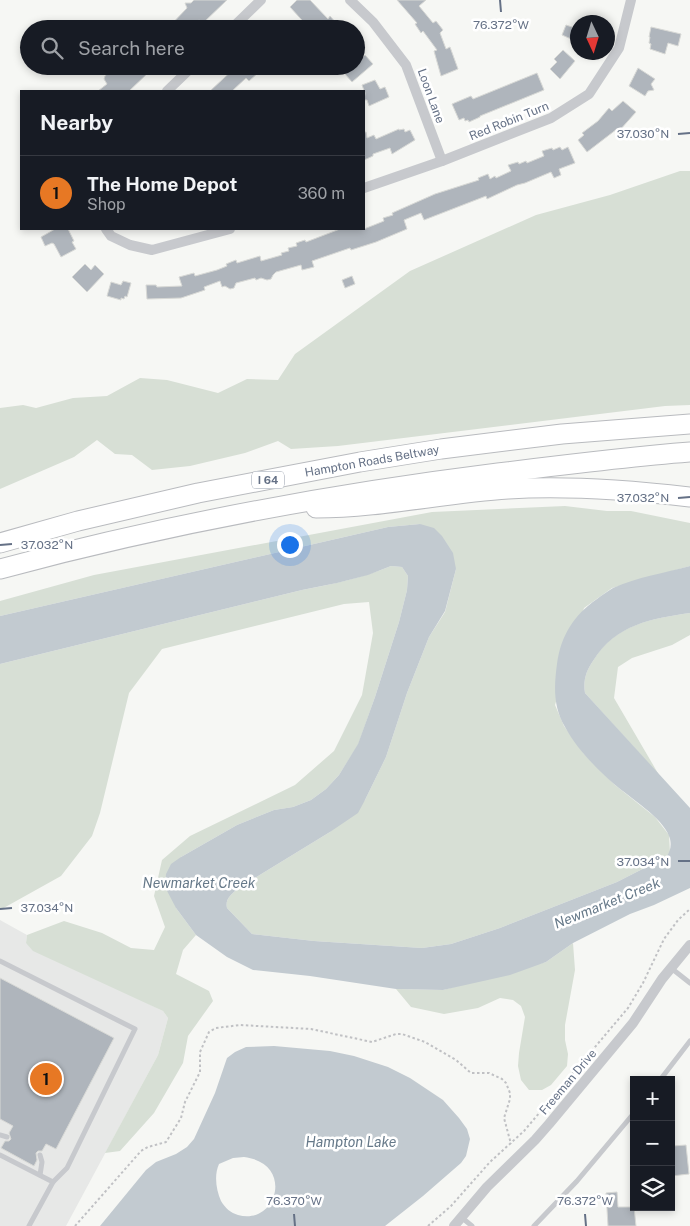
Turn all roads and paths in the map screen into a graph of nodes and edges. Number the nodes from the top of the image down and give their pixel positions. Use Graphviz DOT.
graph roads {
  1 [pos="261,0"];
  2 [pos="350,0"];
  3 [pos="631,0"];
  4 [pos="240,20"];
  5 [pos="184,75"];
  6 [pos="168,90"];
  7 [pos="442,161"];
  8 [pos="365,188"];
  9 [pos="107,230"];
  10 [pos="226,230"];
  11 [pos="690,424"];
  12 [pos="690,452"];
  13 [pos="690,497"];
  14 [pos="260,509"];
  15 [pos="37,533"];
  16 [pos="0,539"];
  17 [pos="0,543"];
  18 [pos="0,569"];
  19 [pos="690,909"];
  20 [pos="690,945"];
  21 [pos="0,961"];
  22 [pos="671,968"];
  23 [pos="690,984"];
  24 [pos="690,1041"];
  25 [pos="663,1076"];
  26 [pos="630,1118"];
  27 [pos="0,1135"];
  28 [pos="7,1137"];
  29 [pos="511,1144"];
  30 [pos="0,1155"];
  31 [pos="40,1155"];
  32 [pos="40,1175"];
  33 [pos="54,1182"];
  34 [pos="461,1217"];
  35 [pos="29,1226"];
  36 [pos="75,1226"];
  37 [pos="428,1226"];
  38 [pos="454,1226"];
  39 [pos="472,1226"];
  40 [pos="534,1226"];
  1 -- 4 [label="street"];
  2 -- 7 [label="street, Loon Lane"];
  3 -- 7 [label="street, Red Robin Turn"];
  5 -- 6 [label="street"];
  7 -- 8 [label="street, Red Robin Turn"];
  9 -- 10 [label="street"];
  11 -- 15 [label="highway, Hampton Roads Beltway / I 64"];
  12 -- 14 [label="highway, I 64"];
  13 -- 14 [label="highway"];
  14 -- 18 [label="highway, I 64"];
  15 -- 16 [label="highway"];
  15 -- 17 [label="highway, Hampton Roads Beltway / I 64"];
  19 -- 29 [label="path"];
  20 -- 22 [label="street, Freeman Drive"];
  21 -- 33 [label="lane"];
  22 -- 23 [label="lane"];
  22 -- 34 [label="street, Freeman Drive"];
  24 -- 25 [label="lane"];
  26 -- 40 [label="lane"];
  27 -- 28 [label="lane"];
  29 -- 36 [label="path"];
  29 -- 37 [label="path"];
  30 -- 32 [label="lane"];
  31 -- 32 [label="lane"];
  32 -- 33 [label="lane"];
  33 -- 35 [label="lane"];
  34 -- 38 [label="street, Freeman Drive"];
  34 -- 39 [label="lane"];
}
